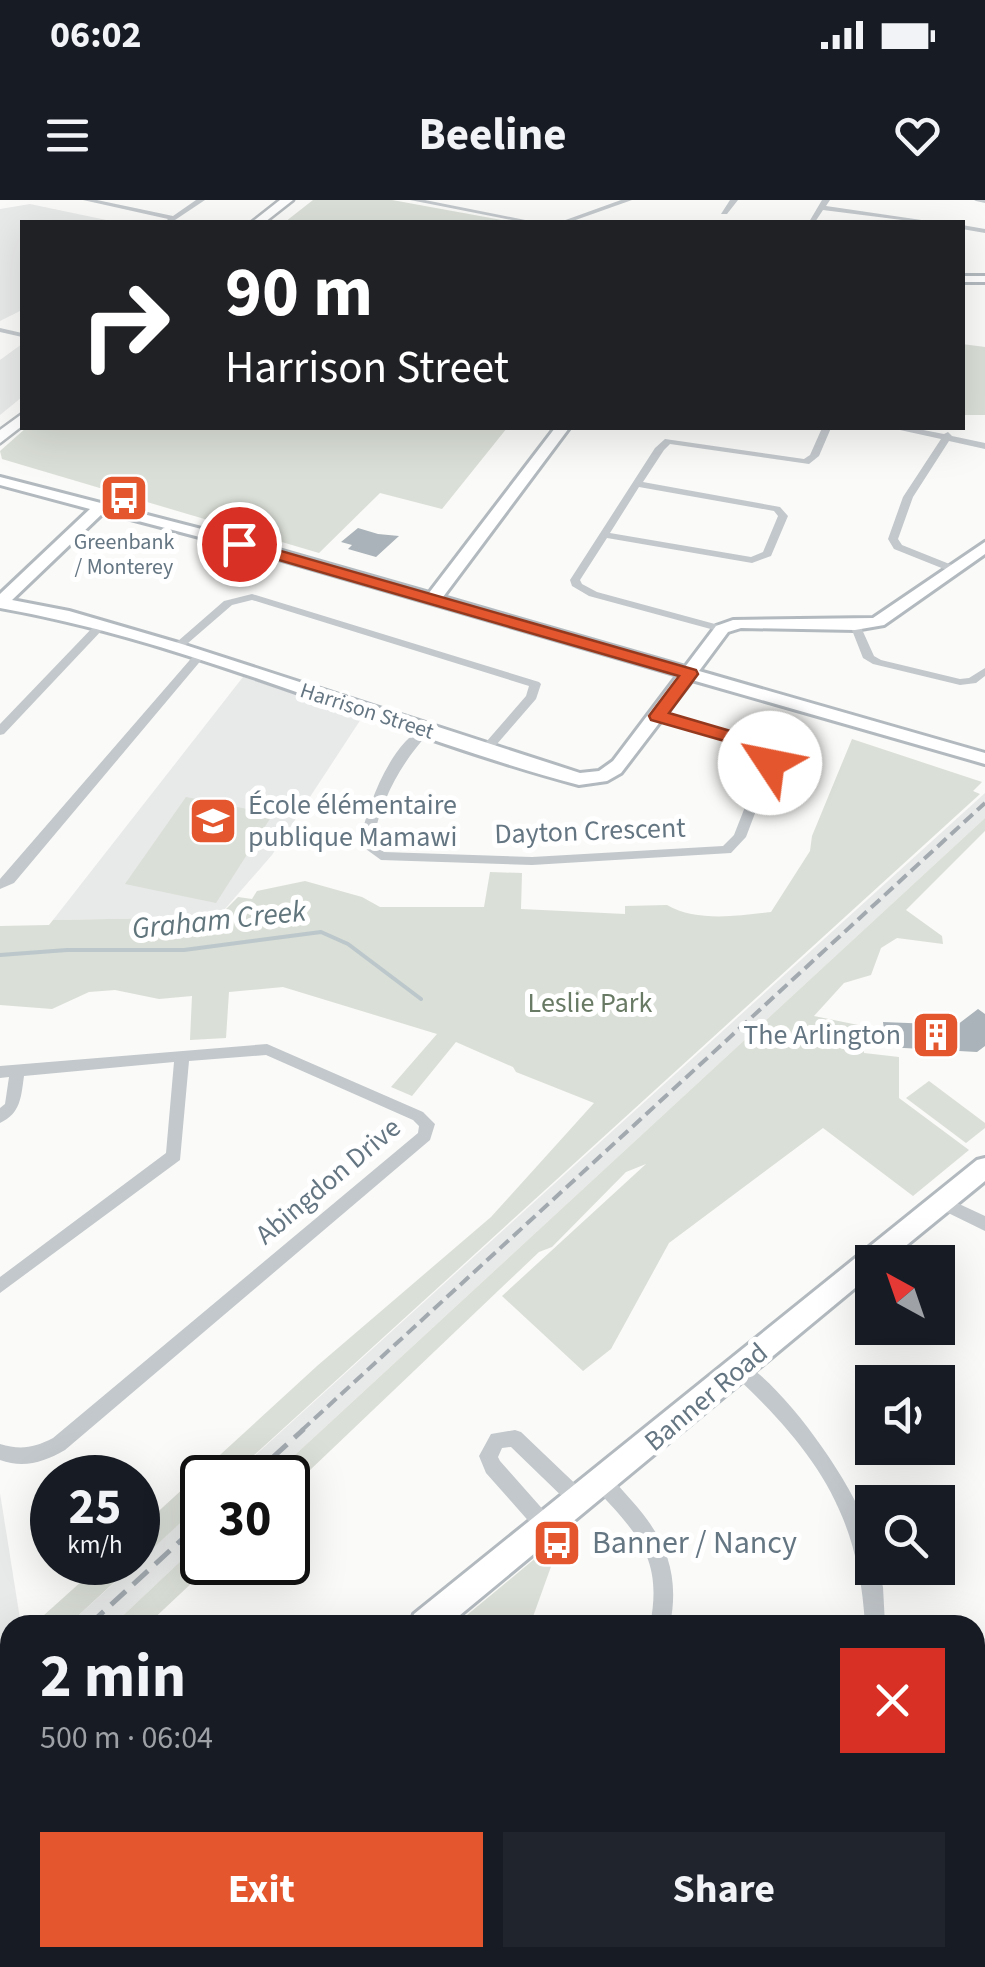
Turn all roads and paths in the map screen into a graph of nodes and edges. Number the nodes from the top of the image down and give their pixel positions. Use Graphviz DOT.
graph roads {
  1 [pos="87,200"];
  2 [pos="201,200"];
  3 [pos="287,200"];
  4 [pos="299,200"];
  5 [pos="414,200"];
  6 [pos="628,200"];
  7 [pos="734,200"];
  8 [pos="117,203"];
  9 [pos="824,204"];
  10 [pos="724,212"];
  11 [pos="171,220"];
  12 [pos="261,220"];
  13 [pos="273,220"];
  14 [pos="520,220"];
  15 [pos="570,220"];
  16 [pos="917,220"];
  17 [pos="0,330"];
  18 [pos="20,332"];
  19 [pos="20,408"];
  20 [pos="20,422"];
  21 [pos="0,423"];
  22 [pos="560,430"];
  23 [pos="825,430"];
  24 [pos="916,430"];
  25 [pos="948,435"];
  26 [pos="0,438"];
  27 [pos="985,446"];
  28 [pos="0,470"];
  29 [pos="0,481"];
  30 [pos="637,484"];
  31 [pos="100,508"];
  32 [pos="604,535"];
  33 [pos="239,544"];
  34 [pos="985,547"];
  35 [pos="953,569"];
  36 [pos="433,599"];
  37 [pos="0,603"];
  38 [pos="854,625"];
  39 [pos="100,626"];
  40 [pos="722,629"];
  41 [pos="176,648"];
  42 [pos="199,656"];
  43 [pos="985,671"];
  44 [pos="690,674"];
  45 [pos="658,716"];
  46 [pos="424,730"];
  47 [pos="0,731"];
  48 [pos="486,748"];
  49 [pos="985,759"];
  50 [pos="0,885"];
  51 [pos="182,1056"];
  52 [pos="9,1072"];
  53 [pos="0,1118"];
  54 [pos="985,1167"];
  55 [pos="942,1202"];
  56 [pos="985,1224"];
  57 [pos="0,1286"];
  58 [pos="738,1368"];
  59 [pos="0,1452"];
  60 [pos="603,1483"];
  61 [pos="580,1501"];
  62 [pos="547,1528"];
  63 [pos="438,1615"];
  64 [pos="663,1615"];
  65 [pos="874,1615"];
  1 -- 8 [label="street"];
  2 -- 11 [label="street"];
  3 -- 12 [label="main road"];
  4 -- 13 [label="main road"];
  5 -- 14 [label="street"];
  6 -- 15 [label="street"];
  7 -- 10 [label="street"];
  8 -- 11 [label="street"];
  9 -- 16 [label="street"];
  17 -- 18 [label="street"];
  19 -- 21 [label="main road"];
  20 -- 26 [label="main road"];
  22 -- 36 [label="street"];
  23 -- 30 [label="street"];
  24 -- 25 [label="street"];
  25 -- 27 [label="street"];
  25 -- 35 [label="street"];
  28 -- 33 [label="street"];
  29 -- 31 [label="street"];
  30 -- 32 [label="street"];
  30 -- 32 [label="street"];
  31 -- 33 [label="street"];
  31 -- 37 [label="street"];
  32 -- 40 [label="street"];
  33 -- 36 [label="street"];
  34 -- 35 [label="street"];
  35 -- 38 [label="street"];
  36 -- 44 [label="street"];
  37 -- 39 [label="street, Harrison Street"];
  38 -- 40 [label="street"];
  38 -- 43 [label="street"];
  39 -- 41 [label="street, Harrison Street"];
  39 -- 47 [label="street"];
  40 -- 44 [label="street, Harrison Street"];
  41 -- 42 [label="street, Harrison Street"];
  41 -- 48 [label="street"];
  42 -- 46 [label="street, Harrison Street"];
  42 -- 50 [label="street"];
  44 -- 45 [label="street, Harrison Street"];
  44 -- 49 [label="street"];
  45 -- 46 [label="street, Dayton Crescent"];
  45 -- 48 [label="street, Harrison Street"];
  46 -- 48 [label="street, Harrison Street"];
  51 -- 52 [label="street, Abingdon Drive"];
  51 -- 57 [label="street"];
  51 -- 59 [label="street, Abingdon Drive"];
  52 -- 53 [label="street"];
  54 -- 55 [label="street, Banner Road"];
  55 -- 56 [label="street"];
  55 -- 58 [label="street, Banner Road"];
  58 -- 60 [label="street, Banner Road"];
  58 -- 65 [label="street"];
  60 -- 61 [label="street, Banner Road"];
  60 -- 64 [label="street"];
  61 -- 62 [label="street, Banner Road"];
  61 -- 62 [label="street"];
  62 -- 63 [label="street, Banner Road"];
}
